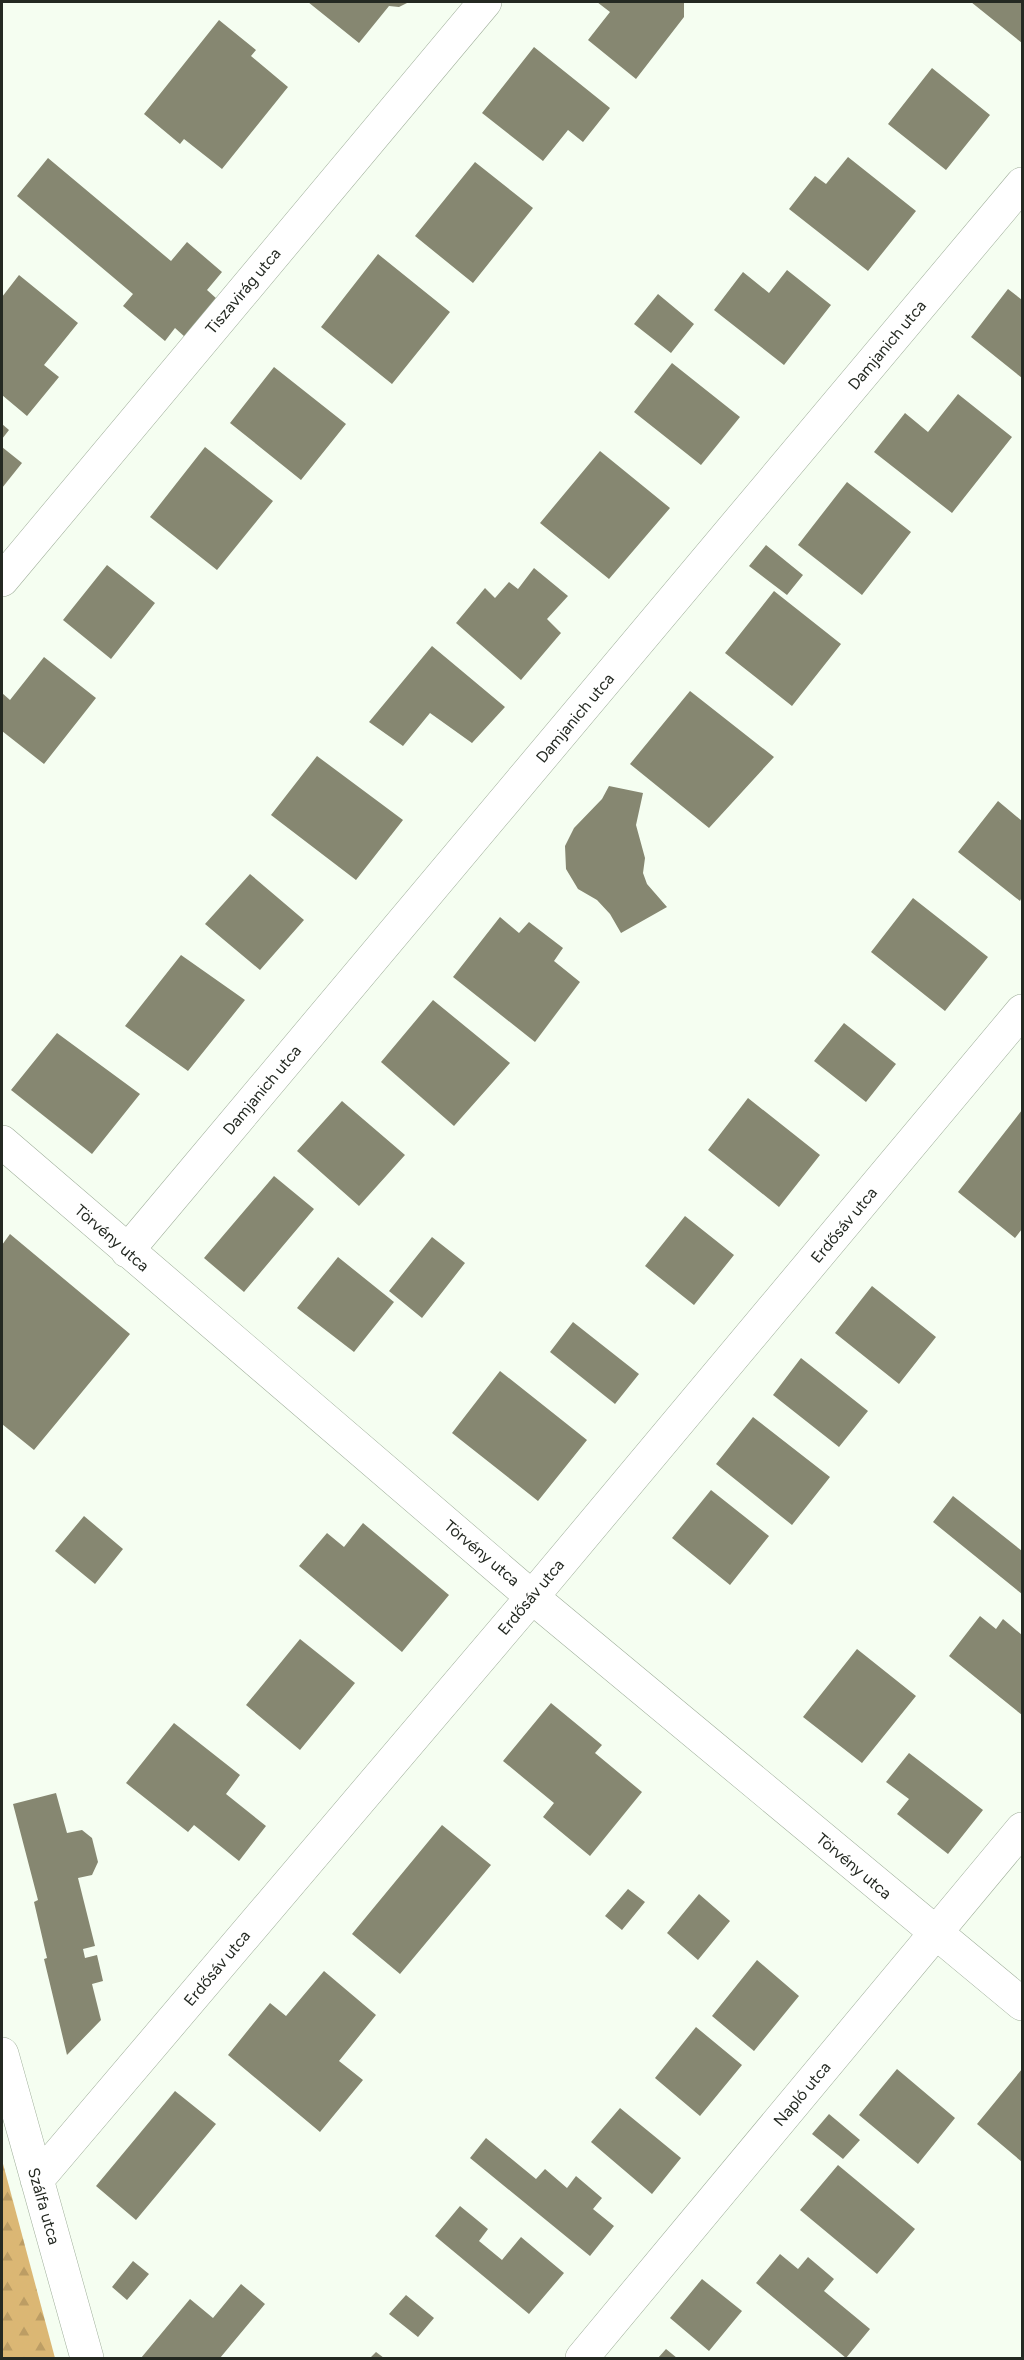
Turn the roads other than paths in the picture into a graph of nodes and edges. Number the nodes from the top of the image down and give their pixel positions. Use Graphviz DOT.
graph roads {
  1 [pos="485,2"];
  2 [pos="1023,184"];
  3 [pos="2,580"];
  4 [pos="1023,1011"];
  5 [pos="2,1142"];
  6 [pos="127,1251"];
  7 [pos="532,1597"];
  8 [pos="1023,1829"];
  9 [pos="935,1934"];
  10 [pos="1023,2004"];
  11 [pos="2,2054"];
  12 [pos="37,2180"];
  13 [pos="87,2358"];
  14 [pos="582,2358"];
  1 -- 3 [label="street, Tiszavirág utca"];
  2 -- 6 [label="street, Damjanich utca"];
  4 -- 7 [label="street, Erdősáv utca"];
  5 -- 6 [label="street, Törvény utca"];
  6 -- 7 [label="street, Törvény utca"];
  7 -- 9 [label="street, Törvény utca"];
  7 -- 12 [label="street, Erdősáv utca"];
  8 -- 9 [label="street, Napló utca"];
  9 -- 10 [label="street, Törvény utca"];
  9 -- 14 [label="street, Napló utca"];
  11 -- 12 [label="street, Szálfa utca"];
  12 -- 13 [label="street, Szálfa utca"];
}
